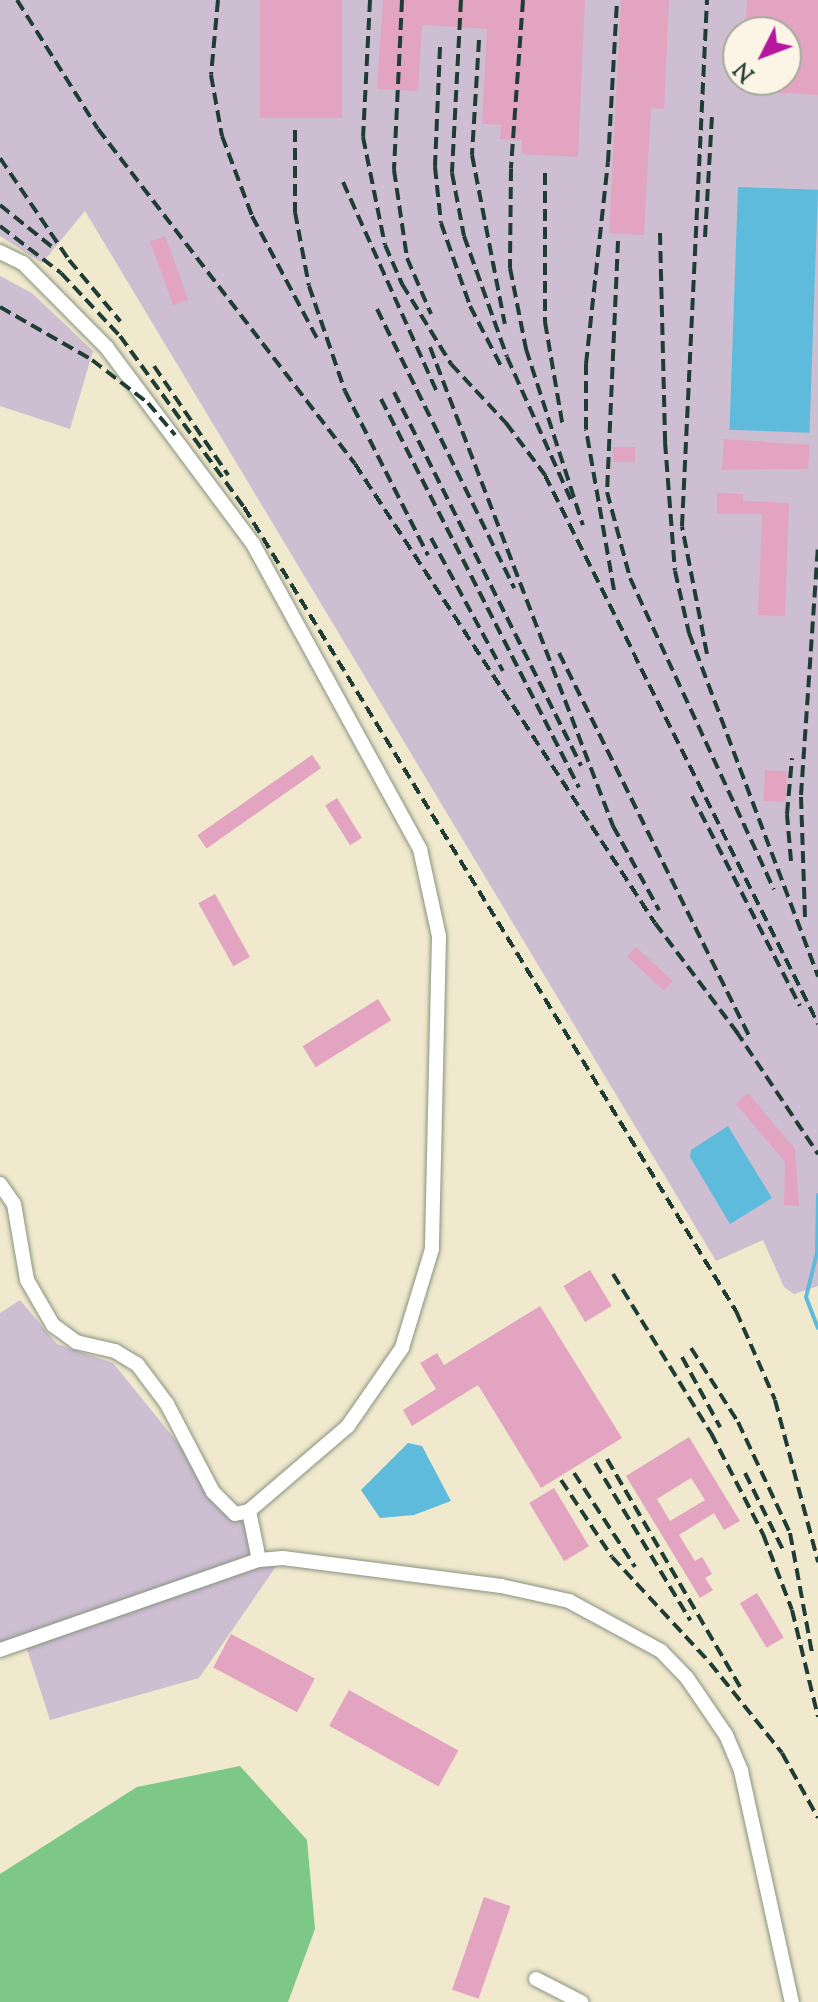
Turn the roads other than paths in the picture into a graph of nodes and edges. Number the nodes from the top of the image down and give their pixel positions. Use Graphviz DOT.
graph roads {
  1 [pos="0,252"];
  2 [pos="0,1184"];
  3 [pos="249,1511"];
  4 [pos="259,1560"];
  5 [pos="0,1650"];
  6 [pos="536,1979"];
  7 [pos="581,2002"];
  8 [pos="792,2002"];
  1 -- 3 [label="street"];
  2 -- 3 [label="street"];
  3 -- 4 [label="street"];
  4 -- 5 [label="street"];
  4 -- 8 [label="street"];
  6 -- 7 [label="street"];
}
